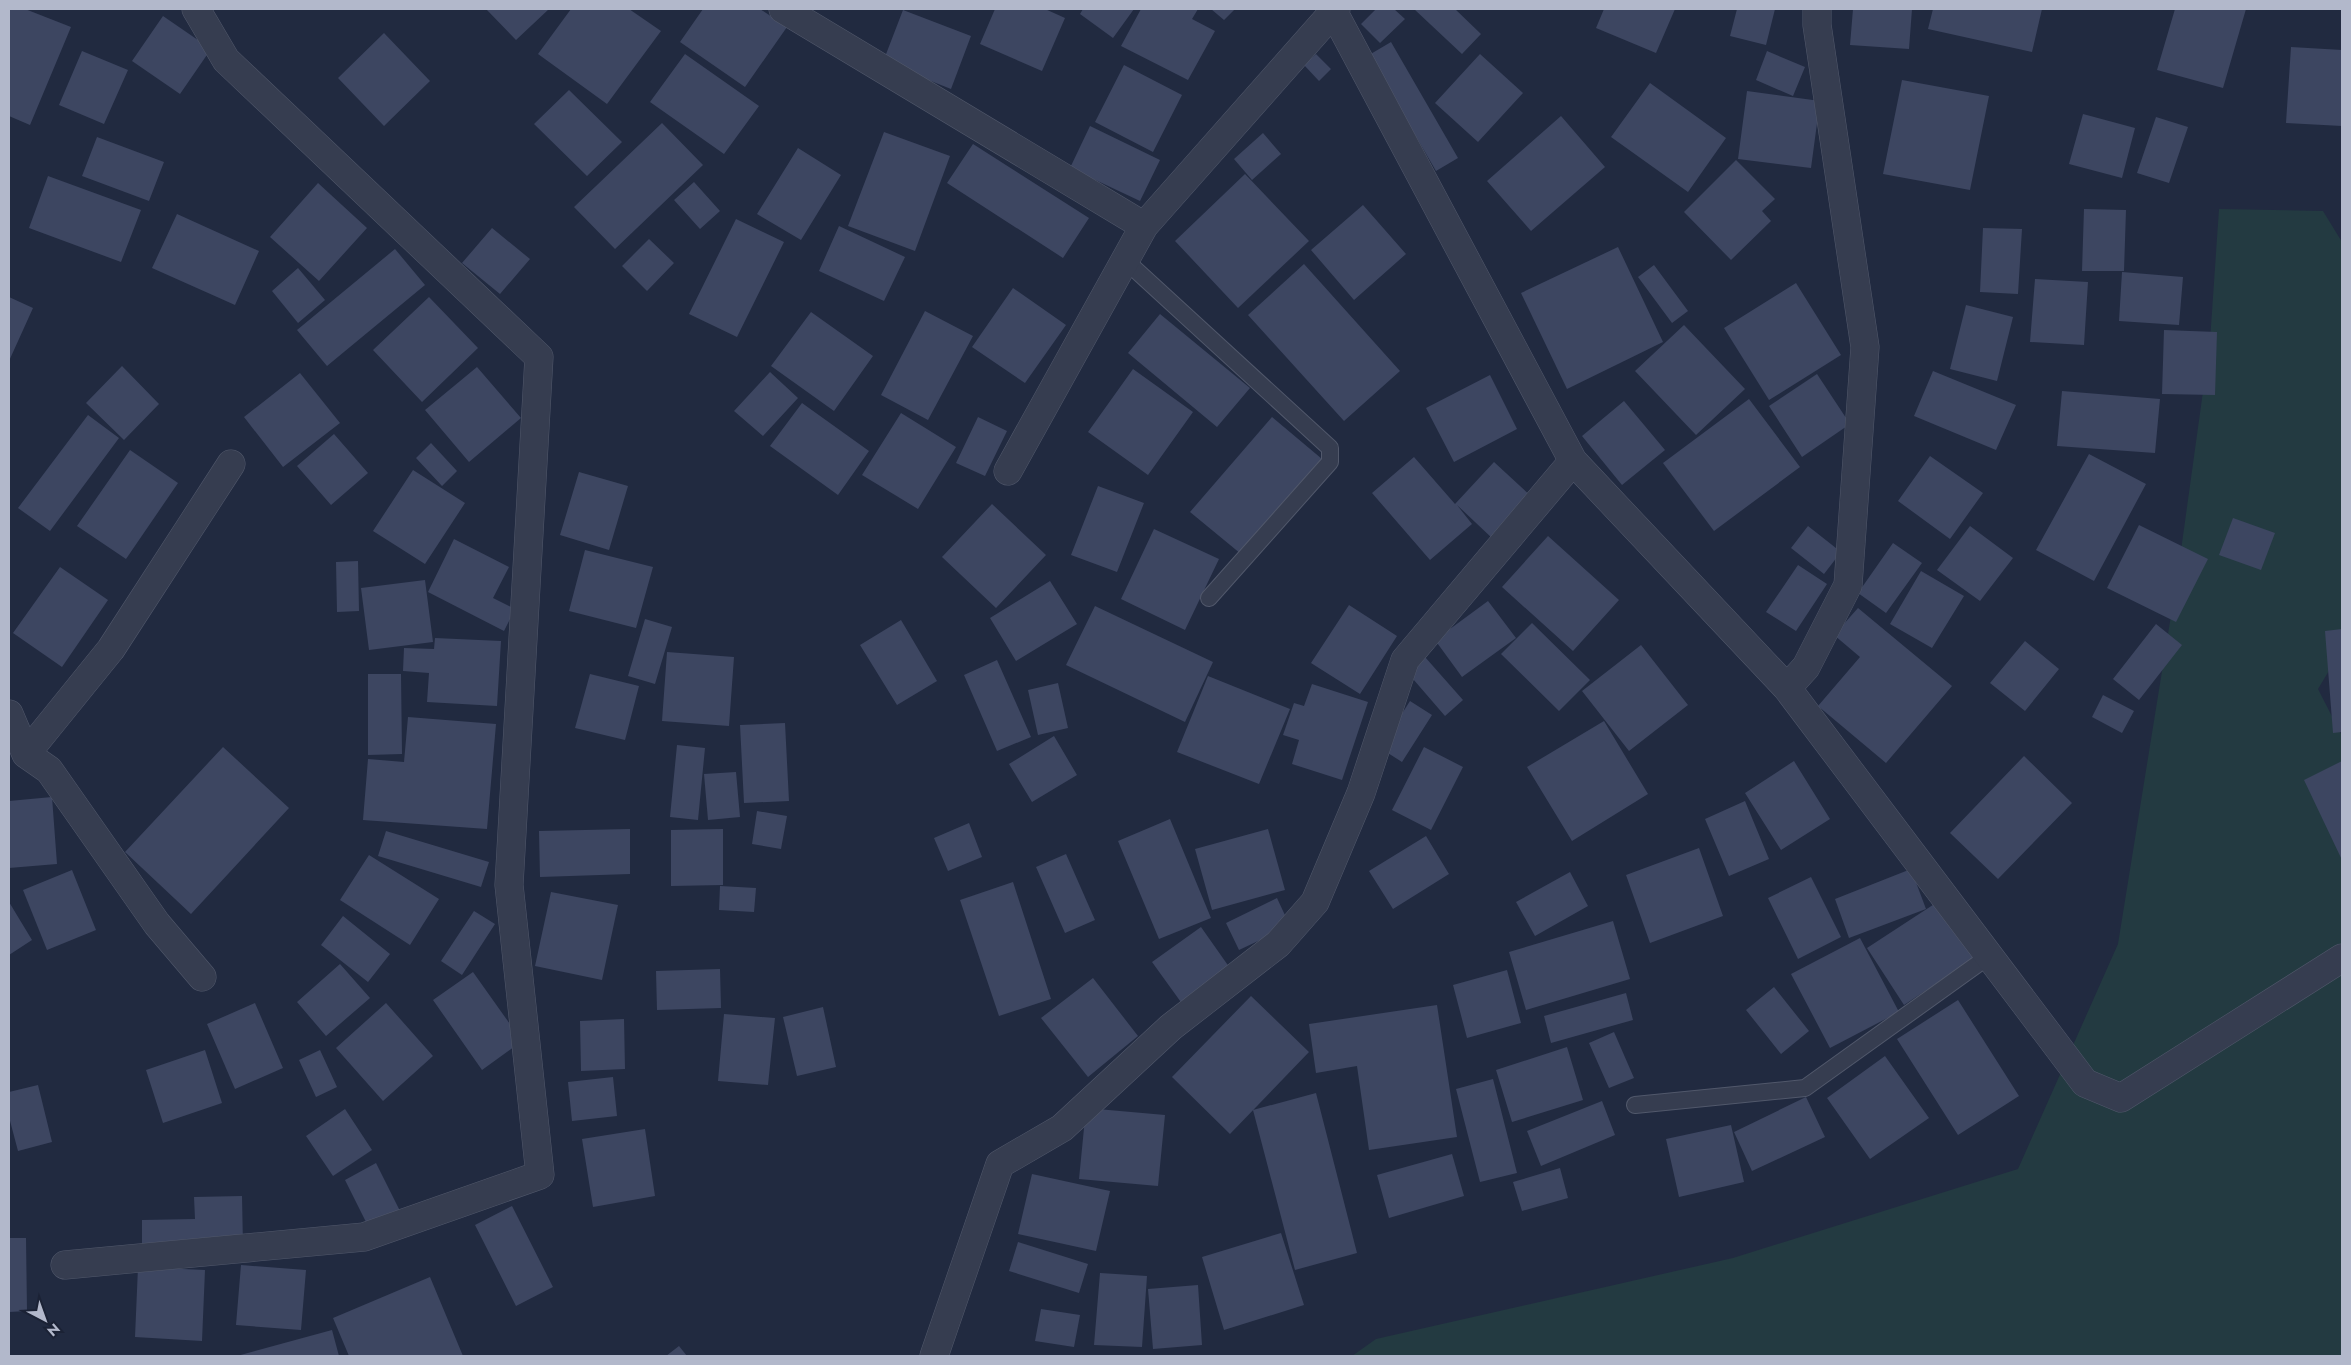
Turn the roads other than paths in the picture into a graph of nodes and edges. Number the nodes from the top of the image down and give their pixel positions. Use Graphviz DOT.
graph roads {
  1 [pos="196,9"];
  2 [pos="783,9"];
  3 [pos="1817,9"];
  4 [pos="1334,10"];
  5 [pos="1144,226"];
  6 [pos="1125,260"];
  7 [pos="1573,460"];
  8 [pos="232,464"];
  9 [pos="1008,471"];
  10 [pos="1209,598"];
  11 [pos="1787,688"];
  12 [pos="9,714"];
  13 [pos="26,754"];
  14 [pos="1989,956"];
  15 [pos="2342,958"];
  16 [pos="202,977"];
  17 [pos="1635,1105"];
  18 [pos="65,1265"];
  19 [pos="934,1356"];
  1 -- 18 [label="street"];
  2 -- 5 [label="street"];
  3 -- 11 [label="street"];
  4 -- 5 [label="street"];
  4 -- 7 [label="street"];
  5 -- 6 [label="street"];
  6 -- 9 [label="street"];
  6 -- 10 [label="lane"];
  7 -- 11 [label="street"];
  7 -- 19 [label="street"];
  8 -- 13 [label="street"];
  11 -- 14 [label="street"];
  12 -- 13 [label="street"];
  13 -- 16 [label="street"];
  14 -- 15 [label="street"];
  14 -- 17 [label="lane"];
}
